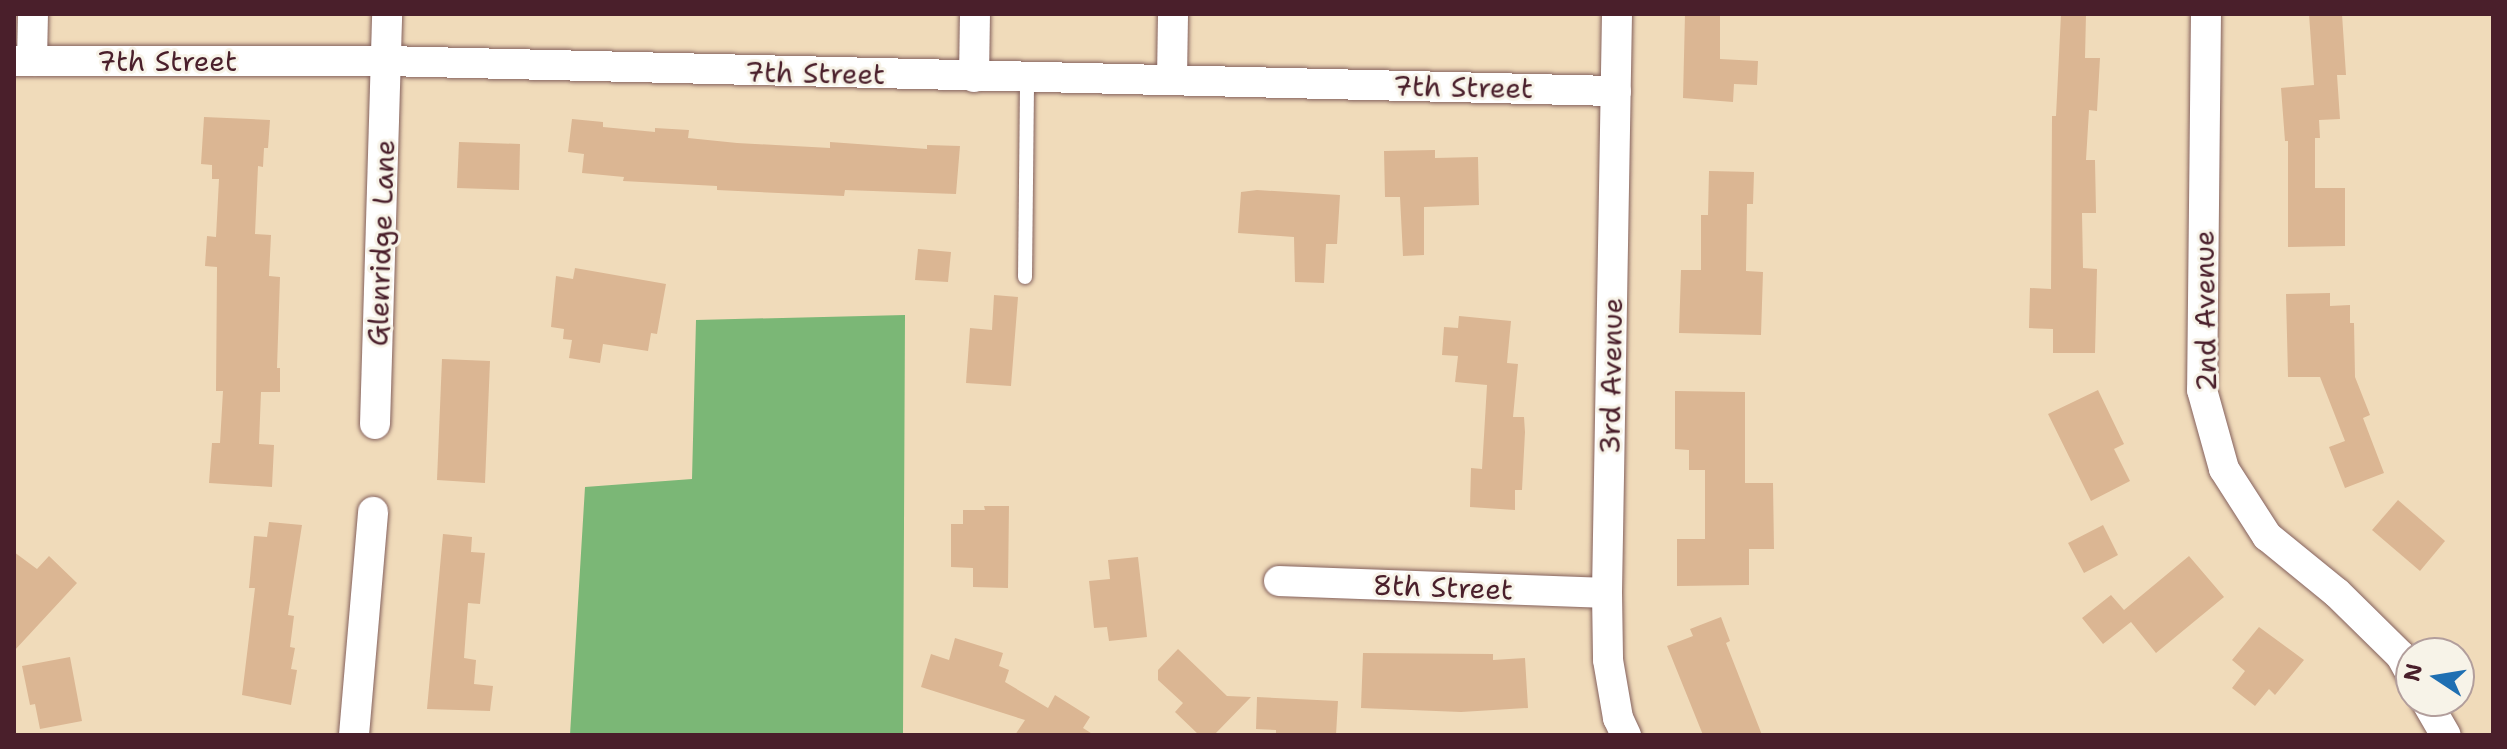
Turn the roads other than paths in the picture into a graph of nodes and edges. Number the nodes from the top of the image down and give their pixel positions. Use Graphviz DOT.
graph roads {
  1 [pos="33,14"];
  2 [pos="387,14"];
  3 [pos="975,14"];
  4 [pos="1173,14"];
  5 [pos="1617,14"];
  6 [pos="2206,14"];
  7 [pos="23,61"];
  8 [pos="386,61"];
  9 [pos="974,77"];
  10 [pos="1027,78"];
  11 [pos="1172,79"];
  12 [pos="1616,91"];
  13 [pos="1025,277"];
  14 [pos="375,424"];
  15 [pos="373,512"];
  16 [pos="1279,581"];
  17 [pos="1607,593"];
  18 [pos="2395,650"];
  19 [pos="2435,717"];
  20 [pos="354,735"];
  21 [pos="1626,735"];
  22 [pos="2446,735"];
  1 -- 7 [label="street"];
  2 -- 8 [label="street, Glenridge Lane"];
  3 -- 9 [label="street"];
  4 -- 11 [label="street"];
  5 -- 12 [label="street, 3rd Avenue"];
  6 -- 18 [label="street, 2nd Avenue"];
  7 -- 8 [label="street, 7th Street"];
  8 -- 9 [label="street, 7th Street"];
  8 -- 14 [label="street, Glenridge Lane"];
  9 -- 10 [label="street, 7th Street"];
  10 -- 11 [label="street, 7th Street"];
  10 -- 13 [label="lane"];
  11 -- 12 [label="street, 7th Street"];
  12 -- 17 [label="street, 3rd Avenue"];
  15 -- 20 [label="street"];
  16 -- 17 [label="street, 8th Street"];
  17 -- 21 [label="street, 3rd Avenue"];
  19 -- 22 [label="street"];
}
